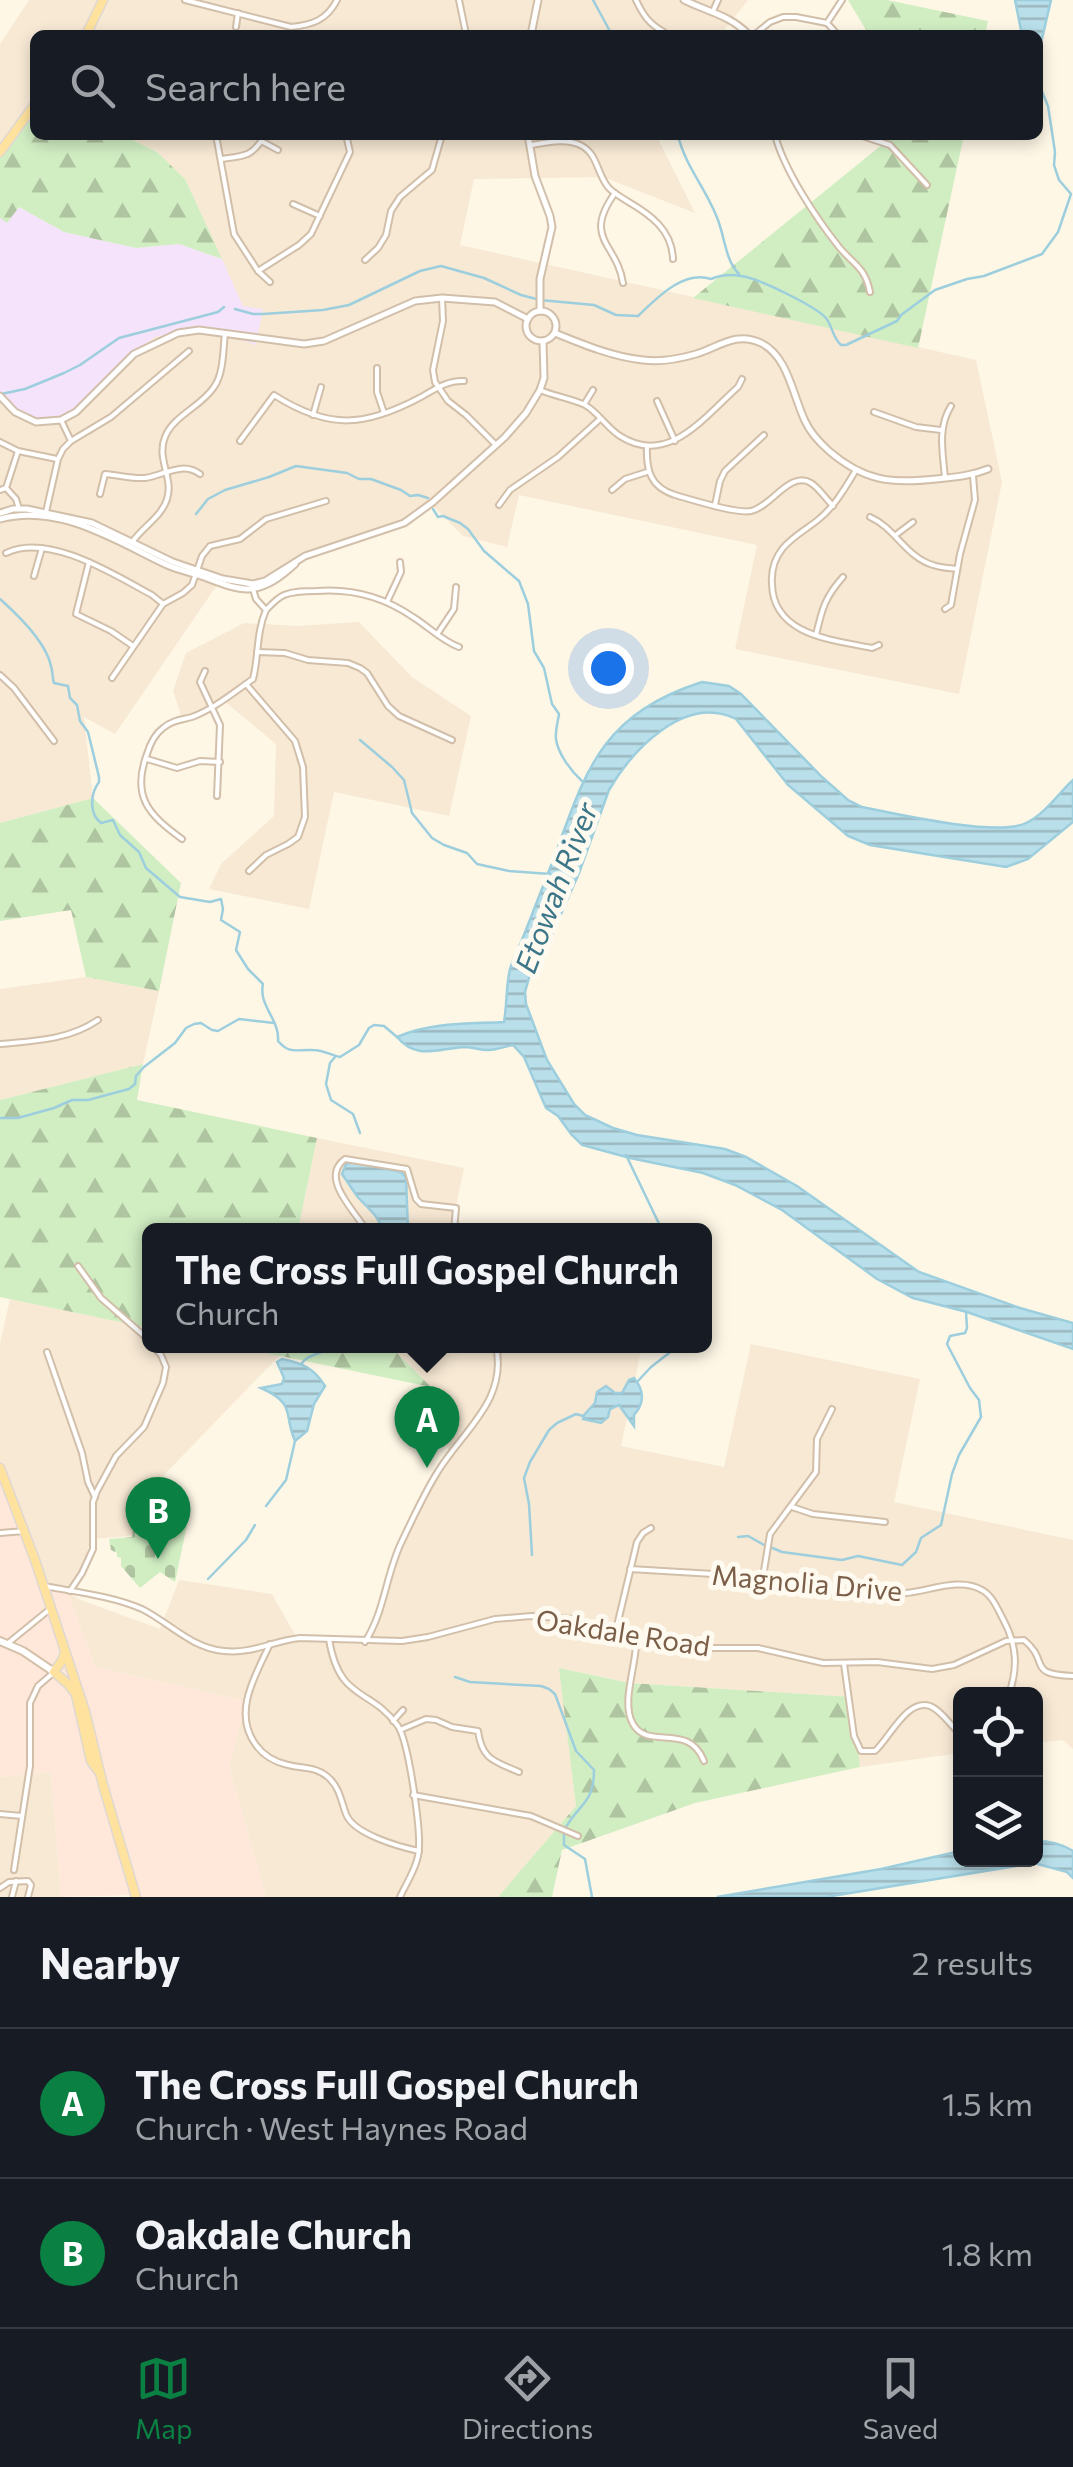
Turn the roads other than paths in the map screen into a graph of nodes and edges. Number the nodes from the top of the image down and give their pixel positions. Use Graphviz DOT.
graph roads {
  1 [pos="104,0"];
  2 [pos="184,0"];
  3 [pos="337,0"];
  4 [pos="458,0"];
  5 [pos="538,0"];
  6 [pos="636,0"];
  7 [pos="684,0"];
  8 [pos="718,0"];
  9 [pos="842,0"];
  10 [pos="713,11"];
  11 [pos="238,13"];
  12 [pos="827,22"];
  13 [pos="300,26"];
  14 [pos="236,27"];
  15 [pos="89,30"];
  16 [pos="301,30"];
  17 [pos="465,30"];
  18 [pos="532,30"];
  19 [pos="661,30"];
  20 [pos="746,30"];
  21 [pos="759,30"];
  22 [pos="834,30"];
  23 [pos="30,111"];
  24 [pos="217,140"];
  25 [pos="347,140"];
  26 [pos="441,140"];
  27 [pos="529,140"];
  28 [pos="777,140"];
  29 [pos="874,140"];
  30 [pos="261,141"];
  31 [pos="530,145"];
  32 [pos="278,150"];
  33 [pos="0,152"];
  34 [pos="220,159"];
  35 [pos="927,185"];
  36 [pos="614,193"];
  37 [pos="293,204"];
  38 [pos="320,216"];
  39 [pos="674,259"];
  40 [pos="365,260"];
  41 [pos="258,271"];
  42 [pos="270,282"];
  43 [pos="623,283"];
  44 [pos="870,292"];
  45 [pos="442,298"];
  46 [pos="540,311"];
  47 [pos="528,319"];
  48 [pos="225,333"];
  49 [pos="554,333"];
  50 [pos="543,341"];
  51 [pos="189,351"];
  52 [pos="377,368"];
  53 [pos="742,380"];
  54 [pos="464,381"];
  55 [pos="321,387"];
  56 [pos="438,388"];
  57 [pos="540,390"];
  58 [pos="593,390"];
  59 [pos="0,396"];
  60 [pos="657,401"];
  61 [pos="584,405"];
  62 [pos="950,406"];
  63 [pos="874,412"];
  64 [pos="384,414"];
  65 [pos="313,415"];
  66 [pos="600,418"];
  67 [pos="61,420"];
  68 [pos="942,430"];
  69 [pos="764,435"];
  70 [pos="70,441"];
  71 [pos="675,441"];
  72 [pos="0,442"];
  73 [pos="240,442"];
  74 [pos="496,445"];
  75 [pos="647,446"];
  76 [pos="18,451"];
  77 [pos="58,459"];
  78 [pos="988,469"];
  79 [pos="856,470"];
  80 [pos="166,472"];
  81 [pos="648,472"];
  82 [pos="200,474"];
  83 [pos="973,476"];
  84 [pos="945,478"];
  85 [pos="3,489"];
  86 [pos="612,490"];
  87 [pos="100,494"];
  88 [pos="326,501"];
  89 [pos="500,505"];
  90 [pos="715,505"];
  91 [pos="833,506"];
  92 [pos="19,512"];
  93 [pos="46,512"];
  94 [pos="0,516"];
  95 [pos="870,516"];
  96 [pos="913,522"];
  97 [pos="895,536"];
  98 [pos="131,544"];
  99 [pos="42,548"];
  100 [pos="6,554"];
  101 [pos="90,562"];
  102 [pos="400,562"];
  103 [pos="958,568"];
  104 [pos="196,572"];
  105 [pos="34,576"];
  106 [pos="843,577"];
  107 [pos="253,586"];
  108 [pos="456,588"];
  109 [pos="386,602"];
  110 [pos="163,604"];
  111 [pos="266,610"];
  112 [pos="945,610"];
  113 [pos="436,634"];
  114 [pos="816,636"];
  115 [pos="133,646"];
  116 [pos="880,646"];
  117 [pos="460,647"];
  118 [pos="258,652"];
  119 [pos="205,671"];
  120 [pos="0,674"];
  121 [pos="112,678"];
  122 [pos="246,684"];
  123 [pos="211,708"];
  124 [pos="452,740"];
  125 [pos="54,742"];
  126 [pos="145,758"];
  127 [pos="220,762"];
  128 [pos="217,796"];
  129 [pos="182,839"];
  130 [pos="249,871"];
  131 [pos="98,1020"];
  132 [pos="0,1044"];
  133 [pos="361,1223"];
  134 [pos="455,1223"];
  135 [pos="78,1266"];
  136 [pos="142,1336"];
  137 [pos="47,1352"];
  138 [pos="158,1353"];
  139 [pos="497,1353"];
  140 [pos="832,1409"];
  141 [pos="0,1468"];
  142 [pos="95,1497"];
  143 [pos="790,1506"];
  144 [pos="885,1522"];
  145 [pos="650,1528"];
  146 [pos="25,1531"];
  147 [pos="0,1533"];
  148 [pos="630,1570"];
  149 [pos="763,1577"];
  150 [pos="44,1586"];
  151 [pos="70,1591"];
  152 [pos="51,1608"];
  153 [pos="616,1630"];
  154 [pos="636,1638"];
  155 [pos="329,1639"];
  156 [pos="1014,1640"];
  157 [pos="3,1642"];
  158 [pos="365,1642"];
  159 [pos="270,1644"];
  160 [pos="65,1651"];
  161 [pos="844,1664"];
  162 [pos="54,1672"];
  163 [pos="1073,1676"];
  164 [pos="1011,1687"];
  165 [pos="76,1694"];
  166 [pos="403,1710"];
  167 [pos="85,1711"];
  168 [pos="393,1721"];
  169 [pos="953,1727"];
  170 [pos="400,1730"];
  171 [pos="704,1761"];
  172 [pos="519,1772"];
  173 [pos="101,1776"];
  174 [pos="414,1795"];
  175 [pos="0,1814"];
  176 [pos="22,1816"];
  177 [pos="578,1836"];
  178 [pos="420,1851"];
  179 [pos="14,1870"];
  180 [pos="16,1881"];
  181 [pos="0,1889"];
  182 [pos="12,1897"];
  183 [pos="28,1897"];
  184 [pos="136,1897"];
  185 [pos="400,1897"];
  1 -- 15 [label="main road"];
  2 -- 11 [label="street"];
  3 -- 13 [label="street"];
  4 -- 17 [label="street"];
  5 -- 18 [label="street"];
  6 -- 19 [label="street"];
  7 -- 10 [label="street"];
  8 -- 10 [label="street"];
  9 -- 12 [label="street"];
  10 -- 20 [label="street"];
  11 -- 13 [label="street"];
  11 -- 14 [label="street"];
  12 -- 21 [label="street"];
  12 -- 22 [label="street"];
  13 -- 16 [label="street"];
  23 -- 33 [label="main road"];
  24 -- 34 [label="street"];
  25 -- 38 [label="street"];
  26 -- 40 [label="street"];
  27 -- 31 [label="street"];
  28 -- 44 [label="street"];
  29 -- 35 [label="street"];
  30 -- 32 [label="street"];
  30 -- 34 [label="street"];
  31 -- 36 [label="street"];
  31 -- 46 [label="street"];
  34 -- 41 [label="street"];
  36 -- 39 [label="street"];
  36 -- 43 [label="street"];
  37 -- 38 [label="street"];
  38 -- 41 [label="street"];
  41 -- 42 [label="street"];
  45 -- 47 [label="street"];
  45 -- 48 [label="street"];
  45 -- 56 [label="street"];
  46 -- 47 [label="street"];
  46 -- 49 [label="street"];
  47 -- 50 [label="street"];
  48 -- 67 [label="street"];
  48 -- 80 [label="street"];
  49 -- 50 [label="street"];
  49 -- 79 [label="street"];
  50 -- 57 [label="street"];
  51 -- 70 [label="street"];
  52 -- 64 [label="street"];
  53 -- 71 [label="street"];
  54 -- 56 [label="street"];
  55 -- 65 [label="street"];
  56 -- 64 [label="street"];
  56 -- 74 [label="street"];
  57 -- 61 [label="street"];
  57 -- 74 [label="street"];
  58 -- 61 [label="street"];
  59 -- 67 [label="street"];
  60 -- 71 [label="street"];
  61 -- 66 [label="street"];
  62 -- 68 [label="street"];
  63 -- 68 [label="street"];
  64 -- 65 [label="street"];
  65 -- 73 [label="street"];
  66 -- 75 [label="street"];
  66 -- 89 [label="street"];
  67 -- 70 [label="street"];
  68 -- 84 [label="street"];
  69 -- 90 [label="street"];
  70 -- 77 [label="street"];
  71 -- 75 [label="street"];
  72 -- 76 [label="street"];
  74 -- 107 [label="street"];
  75 -- 81 [label="street"];
  76 -- 77 [label="street"];
  76 -- 85 [label="street"];
  77 -- 93 [label="street"];
  78 -- 83 [label="street"];
  79 -- 84 [label="street"];
  79 -- 91 [label="street"];
  80 -- 82 [label="street"];
  80 -- 87 [label="street"];
  80 -- 98 [label="street"];
  81 -- 86 [label="street"];
  81 -- 90 [label="street"];
  83 -- 84 [label="street"];
  83 -- 103 [label="street"];
  85 -- 92 [label="street"];
  88 -- 104 [label="street"];
  90 -- 91 [label="street"];
  91 -- 114 [label="street"];
  92 -- 93 [label="street"];
  92 -- 94 [label="street"];
  92 -- 98 [label="street"];
  93 -- 98 [label="street"];
  95 -- 97 [label="street"];
  96 -- 97 [label="street"];
  97 -- 103 [label="street"];
  98 -- 104 [label="street"];
  99 -- 100 [label="street"];
  99 -- 101 [label="street"];
  99 -- 105 [label="street"];
  101 -- 110 [label="street"];
  101 -- 115 [label="street"];
  102 -- 109 [label="street"];
  103 -- 112 [label="street"];
  104 -- 107 [label="street"];
  104 -- 110 [label="street"];
  106 -- 114 [label="street"];
  107 -- 111 [label="street"];
  108 -- 113 [label="street"];
  109 -- 111 [label="street"];
  109 -- 113 [label="street"];
  110 -- 115 [label="street"];
  111 -- 118 [label="street"];
  113 -- 117 [label="street"];
  114 -- 116 [label="street"];
  115 -- 121 [label="street"];
  118 -- 122 [label="street"];
  118 -- 124 [label="street"];
  119 -- 123 [label="street"];
  120 -- 125 [label="street"];
  122 -- 123 [label="street"];
  122 -- 130 [label="street"];
  123 -- 126 [label="street"];
  123 -- 127 [label="street"];
  126 -- 127 [label="street"];
  126 -- 129 [label="street"];
  127 -- 128 [label="street"];
  131 -- 132 [label="street"];
  133 -- 134 [label="street"];
  135 -- 136 [label="street"];
  137 -- 142 [label="street"];
  138 -- 142 [label="street"];
  139 -- 158 [label="street"];
  140 -- 143 [label="street"];
  141 -- 146 [label="main road"];
  142 -- 151 [label="street"];
  143 -- 144 [label="street"];
  143 -- 149 [label="street"];
  145 -- 148 [label="street"];
  146 -- 147 [label="street"];
  146 -- 150 [label="main road"];
  148 -- 149 [label="street, Magnolia Drive"];
  148 -- 153 [label="street"];
  149 -- 156 [label="street, Magnolia Drive"];
  150 -- 151 [label="street, Oakdale Road"];
  150 -- 152 [label="main road"];
  151 -- 159 [label="street, Oakdale Road"];
  152 -- 157 [label="street"];
  152 -- 160 [label="main road"];
  153 -- 154 [label="street, Oakdale Road"];
  153 -- 158 [label="street, Oakdale Road"];
  154 -- 161 [label="street, Oakdale Road"];
  154 -- 171 [label="street"];
  155 -- 158 [label="street, Oakdale Road"];
  155 -- 159 [label="street, Oakdale Road"];
  155 -- 168 [label="street"];
  156 -- 161 [label="street, Oakdale Road"];
  156 -- 163 [label="street"];
  156 -- 164 [label="street"];
  157 -- 162 [label="main road"];
  159 -- 178 [label="street"];
  160 -- 162 [label="main road"];
  160 -- 167 [label="main road"];
  161 -- 169 [label="street"];
  162 -- 165 [label="main road"];
  162 -- 176 [label="street"];
  165 -- 167 [label="main road"];
  165 -- 173 [label="main road"];
  166 -- 168 [label="street"];
  167 -- 173 [label="main road"];
  168 -- 170 [label="street"];
  170 -- 172 [label="street"];
  170 -- 174 [label="street"];
  173 -- 184 [label="main road"];
  174 -- 177 [label="street"];
  174 -- 178 [label="street"];
  175 -- 176 [label="street"];
  176 -- 179 [label="street"];
  178 -- 185 [label="street"];
  180 -- 181 [label="street"];
  180 -- 182 [label="street"];
  180 -- 183 [label="street"];
}
